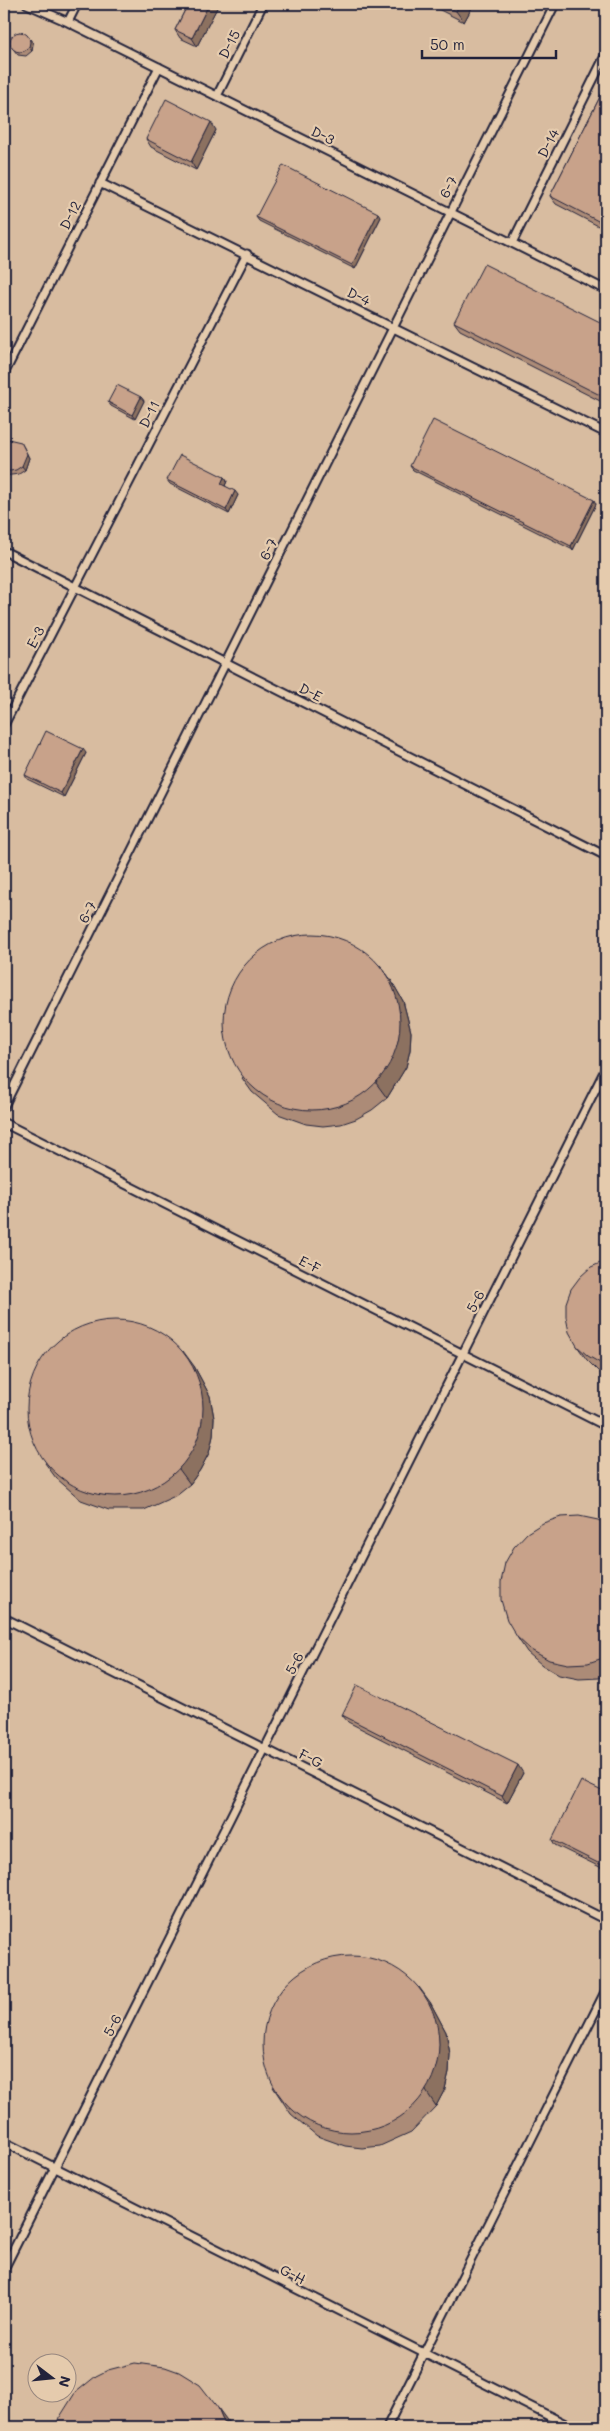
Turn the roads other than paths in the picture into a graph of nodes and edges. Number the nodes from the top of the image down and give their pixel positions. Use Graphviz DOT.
graph roads {
  1 [pos="27,4"];
  2 [pos="77,4"];
  3 [pos="264,4"];
  4 [pos="555,4"];
  5 [pos="68,22"];
  6 [pos="606,54"];
  7 [pos="159,67"];
  8 [pos="217,96"];
  9 [pos="100,183"];
  10 [pos="450,212"];
  11 [pos="512,243"];
  12 [pos="247,254"];
  13 [pos="606,290"];
  14 [pos="392,326"];
  15 [pos="4,374"];
  16 [pos="606,433"];
  17 [pos="4,551"];
  18 [pos="74,586"];
  19 [pos="226,662"];
  20 [pos="4,726"];
  21 [pos="606,856"];
  22 [pos="606,1068"];
  23 [pos="4,1106"];
  24 [pos="4,1123"];
  25 [pos="463,1354"];
  26 [pos="606,1426"];
  27 [pos="4,1618"];
  28 [pos="265,1748"];
  29 [pos="606,1920"];
  30 [pos="606,1990"];
  31 [pos="4,2142"];
  32 [pos="55,2168"];
  33 [pos="4,2269"];
  34 [pos="424,2354"];
  35 [pos="387,2427"];
  36 [pos="570,2427"];
  1 -- 5 [label="lane, D-3"];
  2 -- 5 [label="lane"];
  3 -- 8 [label="lane, D-15"];
  4 -- 10 [label="lane, 6-7"];
  5 -- 7 [label="lane, D-3"];
  6 -- 11 [label="lane, D-14"];
  7 -- 8 [label="lane, D-3"];
  7 -- 9 [label="lane, D-12"];
  8 -- 10 [label="lane, D-3"];
  9 -- 12 [label="lane, D-4"];
  9 -- 15 [label="lane, D-12"];
  10 -- 11 [label="lane, D-3"];
  10 -- 14 [label="lane, 6-7"];
  11 -- 13 [label="lane, D-3"];
  12 -- 14 [label="lane, D-4"];
  12 -- 18 [label="lane, D-11"];
  14 -- 16 [label="lane, D-4"];
  14 -- 19 [label="lane, 6-7"];
  17 -- 18 [label="lane, D-E"];
  18 -- 19 [label="lane, D-E"];
  18 -- 20 [label="lane, E-3"];
  19 -- 21 [label="lane, D-E"];
  19 -- 23 [label="lane, 6-7"];
  22 -- 25 [label="lane, 5-6"];
  24 -- 25 [label="lane, E-F"];
  25 -- 26 [label="lane, E-F"];
  25 -- 28 [label="lane, 5-6"];
  27 -- 28 [label="lane, F-G"];
  28 -- 29 [label="lane, F-G"];
  28 -- 32 [label="lane, 5-6"];
  30 -- 34 [label="lane"];
  31 -- 32 [label="lane, G-H"];
  32 -- 33 [label="lane, 5-6"];
  32 -- 34 [label="lane, G-H"];
  34 -- 35 [label="lane"];
  34 -- 36 [label="lane, G-H"];
}
